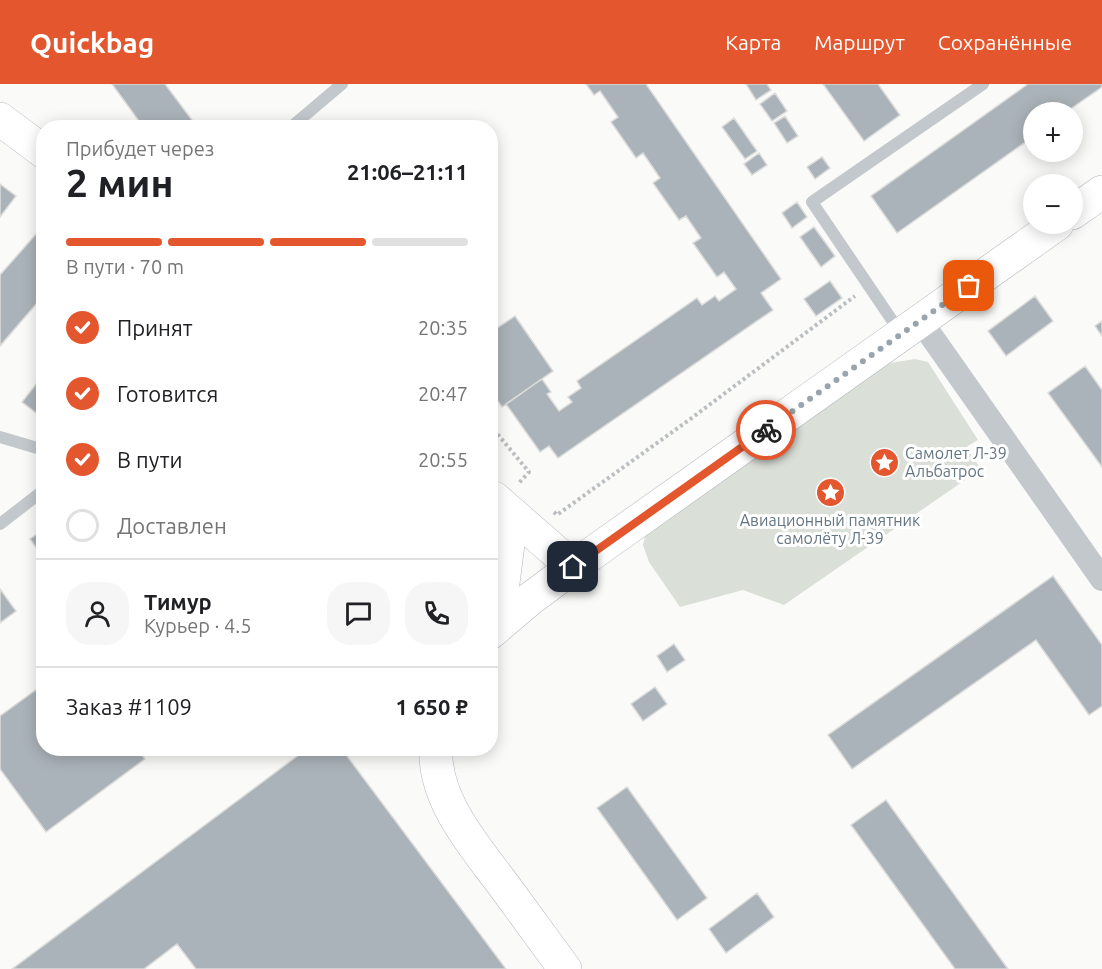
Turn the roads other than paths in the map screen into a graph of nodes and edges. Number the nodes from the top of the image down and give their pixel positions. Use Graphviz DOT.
graph roads {
  1 [pos="342,84"];
  2 [pos="983,84"];
  3 [pos="0,119"];
  4 [pos="299,120"];
  5 [pos="36,146"];
  6 [pos="1102,192"];
  7 [pos="1083,205"];
  8 [pos="1043,234"];
  9 [pos="911,327"];
  10 [pos="0,437"];
  11 [pos="36,448"];
  12 [pos="509,492"];
  13 [pos="36,496"];
  14 [pos="0,524"];
  15 [pos="573,567"];
  16 [pos="1102,579"];
  17 [pos="498,596"];
  18 [pos="498,626"];
  19 [pos="436,756"];
  20 [pos="565,969"];
  1 -- 4 [label="lane"];
  2 -- 9 [label="lane"];
  3 -- 5 [label="main road"];
  6 -- 7 [label="main road"];
  8 -- 9 [label="main road"];
  9 -- 15 [label="main road"];
  9 -- 16 [label="street"];
  10 -- 11 [label="lane"];
  12 -- 15 [label="main road"];
  12 -- 17 [label="main road"];
  13 -- 14 [label="lane"];
  15 -- 18 [label="main road"];
  19 -- 20 [label="main road"];
}
